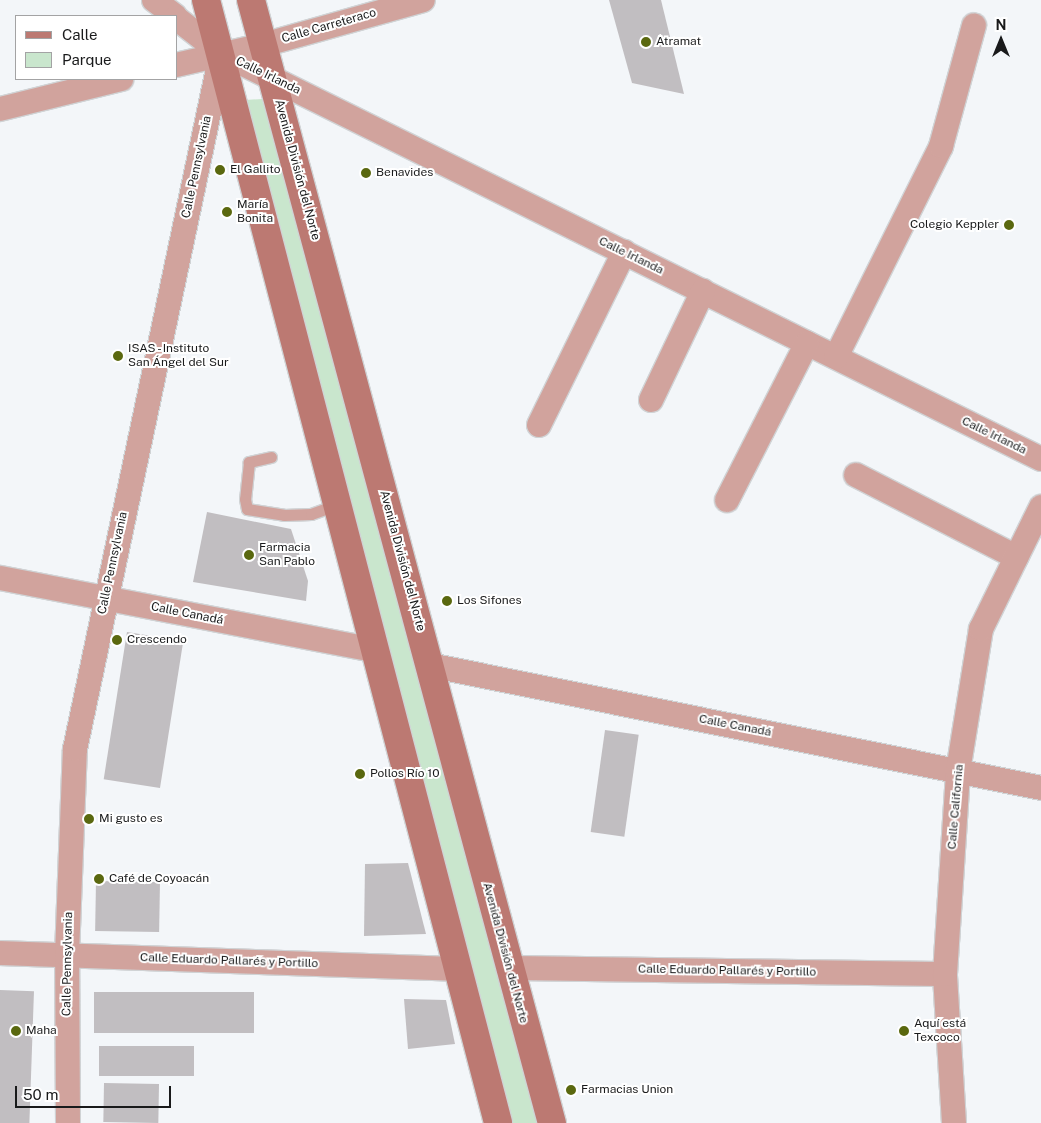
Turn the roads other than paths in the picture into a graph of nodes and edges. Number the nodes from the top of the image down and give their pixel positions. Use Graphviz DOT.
graph roads {
  1 [pos="154,0"];
  2 [pos="206,0"];
  3 [pos="251,0"];
  4 [pos="423,0"];
  5 [pos="173,15"];
  6 [pos="178,19"];
  7 [pos="974,25"];
  8 [pos="263,45"];
  9 [pos="221,53"];
  10 [pos="178,64"];
  11 [pos="272,78"];
  12 [pos="117,80"];
  13 [pos="0,110"];
  14 [pos="624,252"];
  15 [pos="703,291"];
  16 [pos="807,343"];
  17 [pos="836,357"];
  18 [pos="651,400"];
  19 [pos="539,425"];
  20 [pos="271,457"];
  21 [pos="1041,459"];
  22 [pos="856,475"];
  23 [pos="727,500"];
  24 [pos="336,505"];
  25 [pos="1041,506"];
  26 [pos="1016,557"];
  27 [pos="0,578"];
  28 [pos="106,598"];
  29 [pos="373,650"];
  30 [pos="429,665"];
  31 [pos="958,771"];
  32 [pos="1041,788"];
  33 [pos="0,953"];
  34 [pos="67,955"];
  35 [pos="509,968"];
  36 [pos="457,969"];
  37 [pos="945,974"];
  38 [pos="68,1123"];
  39 [pos="498,1123"];
  40 [pos="552,1123"];
  41 [pos="954,1123"];
  1 -- 5 [label="street, Calle Irlanda"];
  2 -- 9 [label="main road"];
  3 -- 8 [label="main road, Avenida División del Norte"];
  4 -- 8 [label="street, Calle Carreteraco"];
  6 -- 9 [label="street, Calle Irlanda"];
  7 -- 17 [label="street"];
  8 -- 9 [label="street"];
  8 -- 11 [label="main road, Avenida División del Norte"];
  9 -- 10 [label="street"];
  9 -- 11 [label="street, Calle Irlanda"];
  9 -- 24 [label="main road"];
  9 -- 28 [label="street, Calle Pennsylvania"];
  11 -- 14 [label="street, Calle Irlanda"];
  11 -- 30 [label="main road, Avenida División del Norte"];
  12 -- 13 [label="street"];
  14 -- 15 [label="street, Calle Irlanda"];
  14 -- 19 [label="street"];
  15 -- 16 [label="street, Calle Irlanda"];
  15 -- 18 [label="street"];
  16 -- 17 [label="street, Calle Irlanda"];
  16 -- 23 [label="street"];
  17 -- 21 [label="street, Calle Irlanda"];
  20 -- 24 [label="lane"];
  22 -- 26 [label="street"];
  24 -- 29 [label="main road"];
  25 -- 26 [label="street, Calle California"];
  26 -- 31 [label="street, Calle California"];
  27 -- 28 [label="street, Calle Canadá"];
  28 -- 29 [label="street, Calle Canadá"];
  28 -- 34 [label="street, Calle Pennsylvania"];
  29 -- 36 [label="main road"];
  30 -- 31 [label="street, Calle Canadá"];
  30 -- 35 [label="main road, Avenida División del Norte"];
  31 -- 32 [label="street, Calle Canadá"];
  31 -- 37 [label="street, Calle California"];
  33 -- 34 [label="street, Calle Eduardo Pallarés y Portillo"];
  34 -- 36 [label="street, Calle Eduardo Pallarés y Portillo"];
  34 -- 38 [label="street, Calle Pennsylvania"];
  35 -- 37 [label="street, Calle Eduardo Pallarés y Portillo"];
  35 -- 40 [label="main road, Avenida División del Norte"];
  36 -- 39 [label="main road"];
  37 -- 41 [label="street, Calle California"];
}
